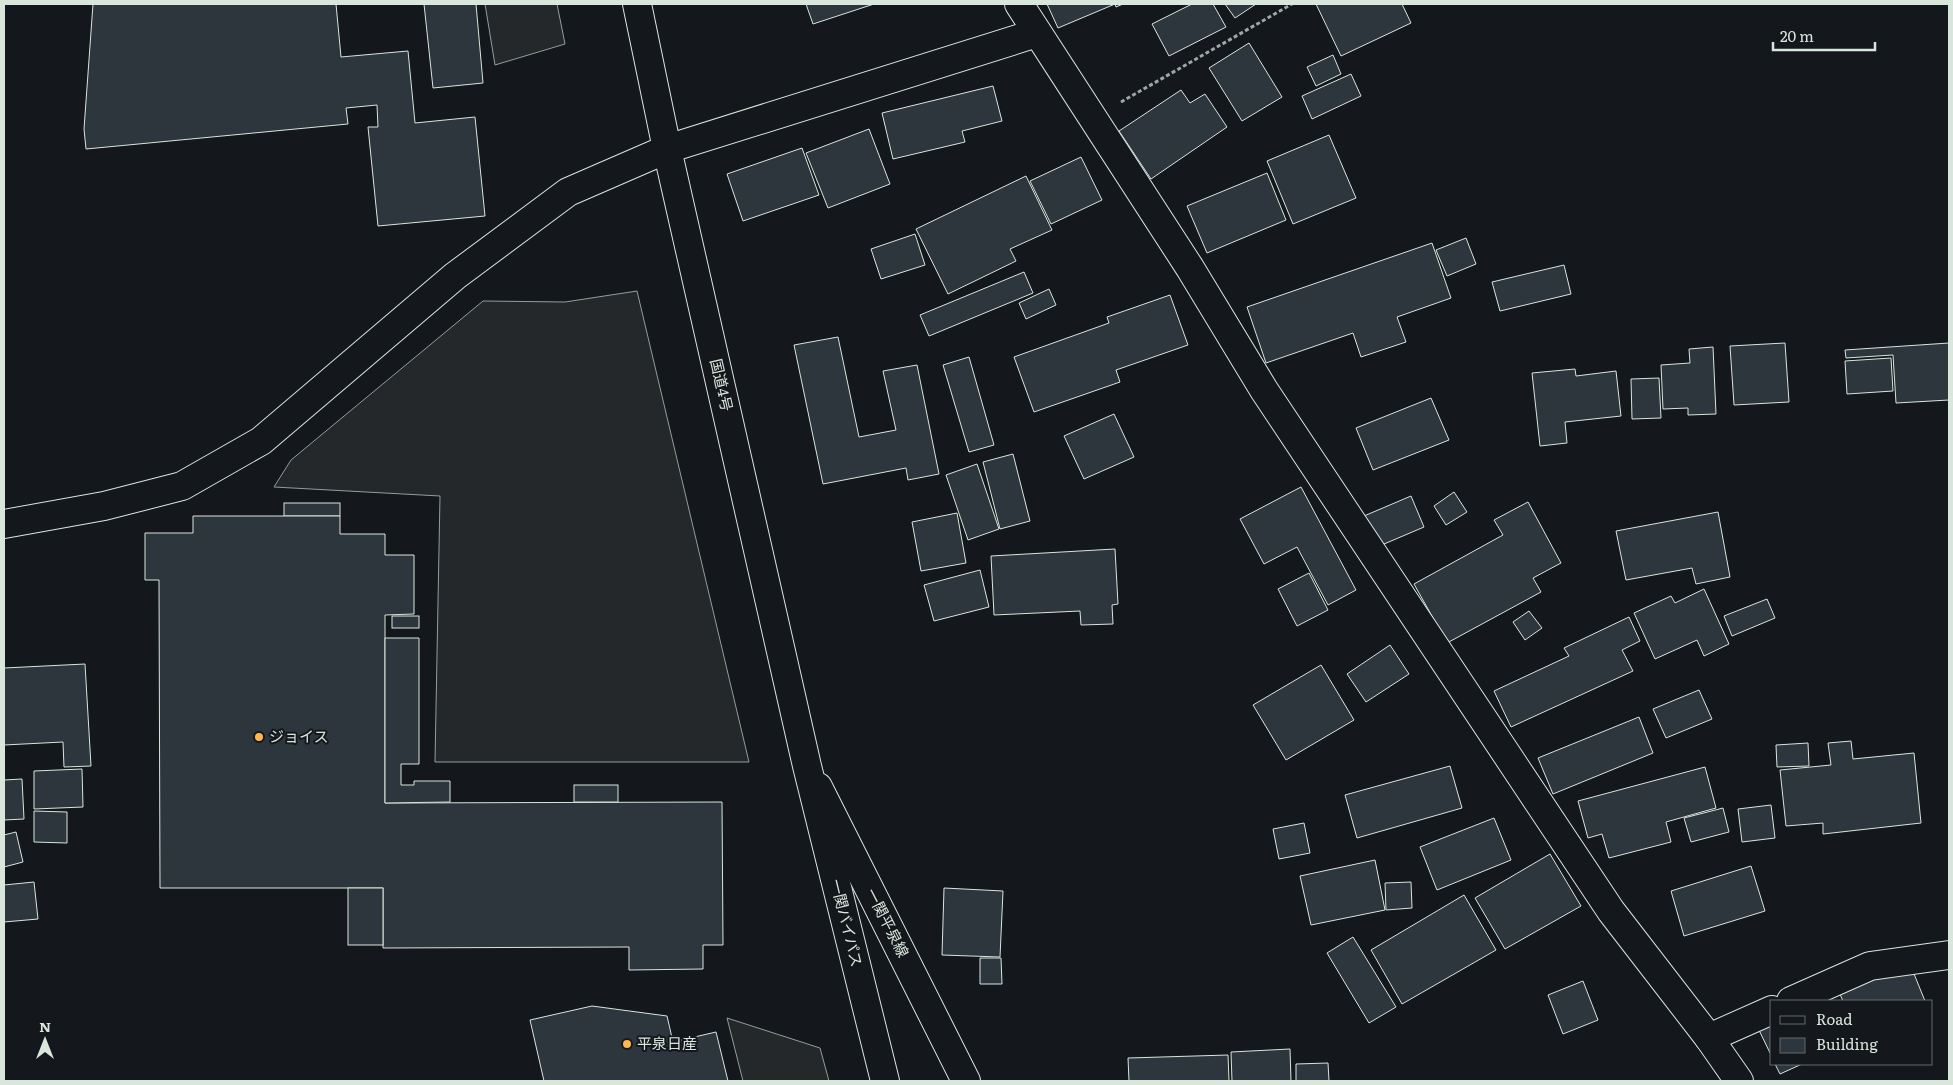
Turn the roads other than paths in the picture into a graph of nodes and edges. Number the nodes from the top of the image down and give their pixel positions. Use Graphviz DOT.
graph roads {
  1 [pos="637,4"];
  2 [pos="1019,4"];
  3 [pos="1037,33"];
  4 [pos="667,149"];
  5 [pos="4,524"];
  6 [pos="807,766"];
  7 [pos="1949,955"];
  8 [pos="1793,1000"];
  9 [pos="1770,1011"];
  10 [pos="1709,1038"];
  11 [pos="885,1081"];
  12 [pos="966,1081"];
  13 [pos="1739,1081"];
  1 -- 4 [label="main road, 国道4号"];
  2 -- 3 [label="main road"];
  3 -- 4 [label="main road"];
  3 -- 10 [label="main road"];
  4 -- 5 [label="main road"];
  4 -- 6 [label="main road, 国道4号"];
  6 -- 11 [label="main road, 一関バイパス"];
  6 -- 12 [label="main road, 一関平泉線"];
  7 -- 8 [label="main road"];
  9 -- 10 [label="main road"];
  10 -- 13 [label="main road"];
}
